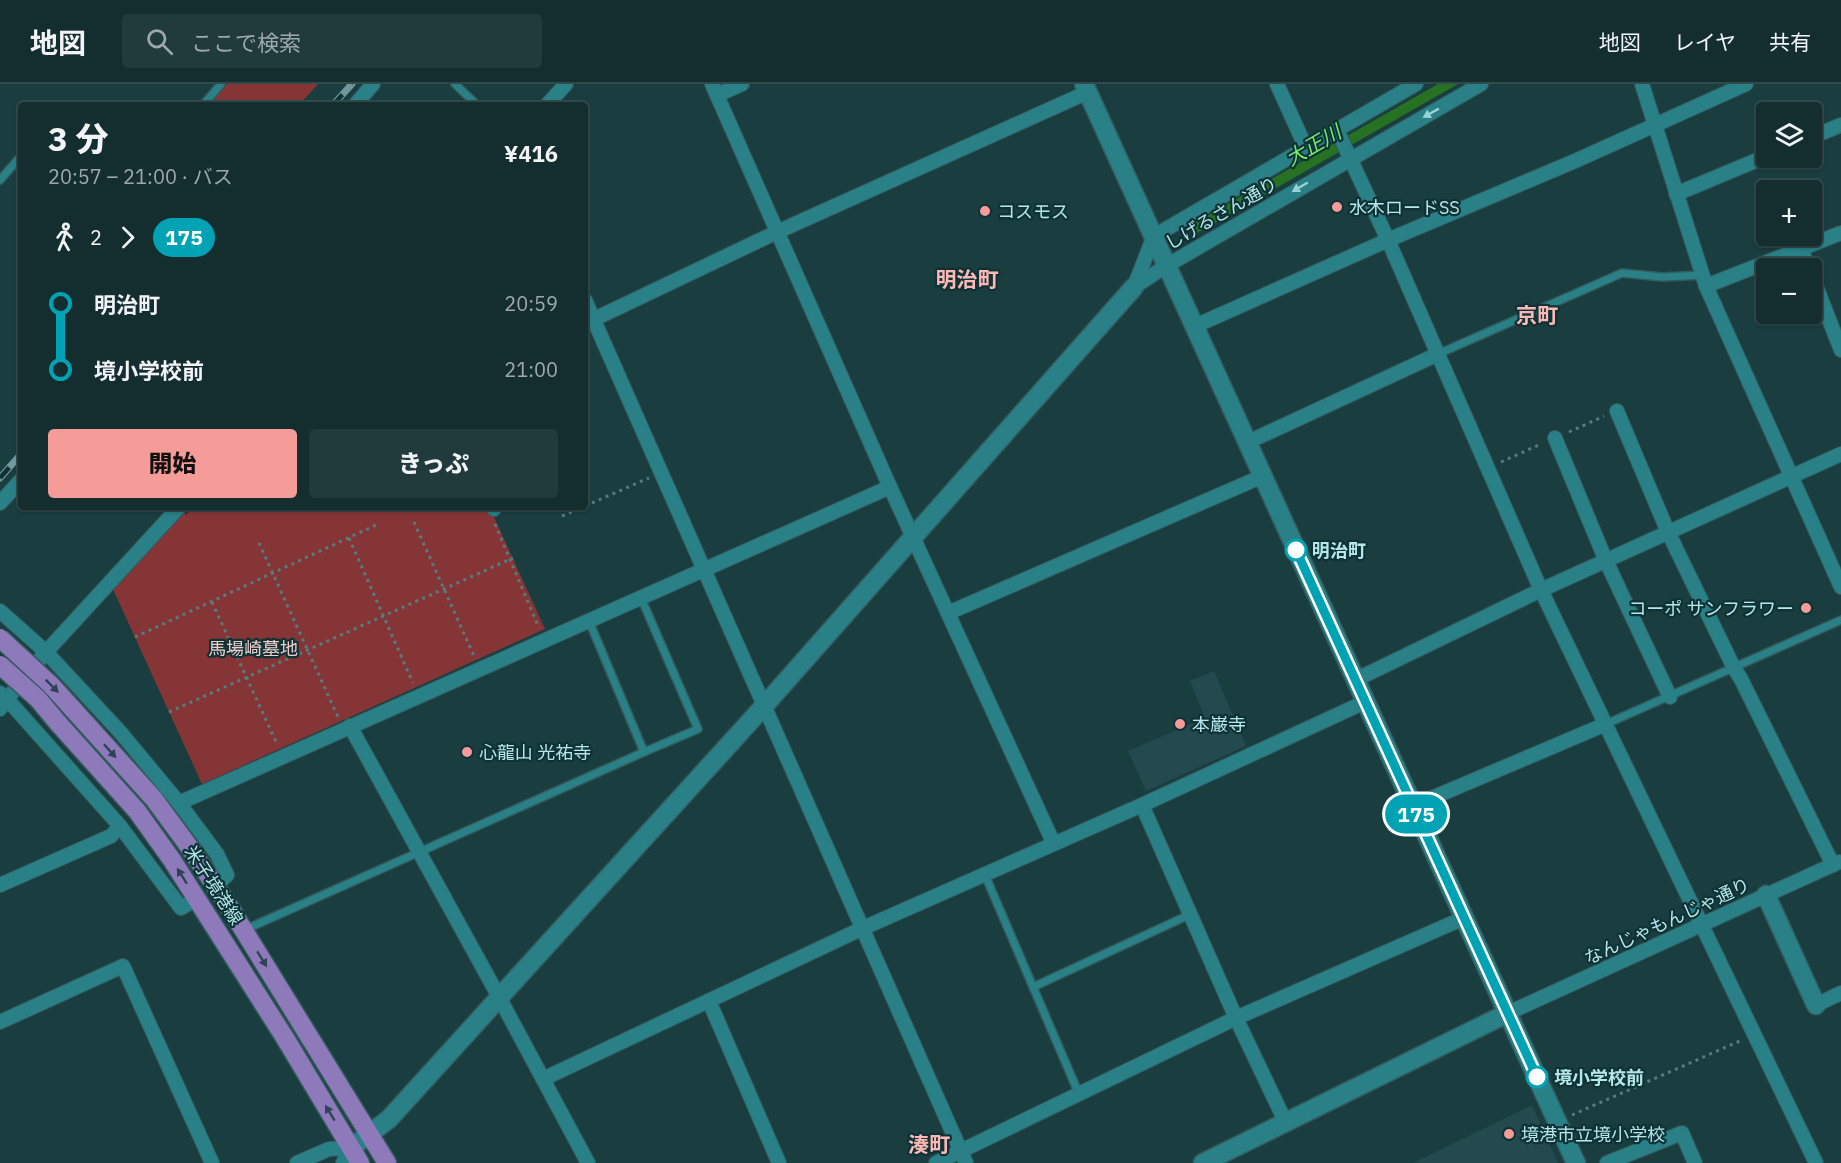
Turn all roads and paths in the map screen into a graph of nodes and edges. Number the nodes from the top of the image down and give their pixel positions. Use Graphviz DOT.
graph roads {
  1 [pos="221,84"];
  2 [pos="373,84"];
  3 [pos="455,84"];
  4 [pos="566,84"];
  5 [pos="742,84"];
  6 [pos="1277,84"];
  7 [pos="1416,84"];
  8 [pos="1482,84"];
  9 [pos="1642,84"];
  10 [pos="1746,84"];
  11 [pos="1086,88"];
  12 [pos="714,90"];
  13 [pos="206,102"];
  14 [pos="358,102"];
  15 [pos="474,102"];
  16 [pos="550,102"];
  17 [pos="1654,124"];
  18 [pos="1841,125"];
  19 [pos="1336,130"];
  20 [pos="1822,133"];
  21 [pos="1306,148"];
  22 [pos="1351,158"];
  23 [pos="18,159"];
  24 [pos="1756,161"];
  25 [pos="0,180"];
  26 [pos="1676,194"];
  27 [pos="777,232"];
  28 [pos="1841,233"];
  29 [pos="1154,236"];
  30 [pos="1388,240"];
  31 [pos="1801,249"];
  32 [pos="1805,258"];
  33 [pos="1166,266"];
  34 [pos="1704,280"];
  35 [pos="1134,287"];
  36 [pos="1822,302"];
  37 [pos="589,322"];
  38 [pos="1195,326"];
  39 [pos="1841,350"];
  40 [pos="1438,354"];
  41 [pos="1617,411"];
  42 [pos="1555,438"];
  43 [pos="1248,442"];
  44 [pos="1841,454"];
  45 [pos="662,473"];
  46 [pos="1263,476"];
  47 [pos="1791,476"];
  48 [pos="18,483"];
  49 [pos="890,487"];
  50 [pos="0,504"];
  51 [pos="588,505"];
  52 [pos="176,510"];
  53 [pos="493,510"];
  54 [pos="577,510"];
  55 [pos="562,516"];
  56 [pos="414,522"];
  57 [pos="376,525"];
  58 [pos="1668,532"];
  59 [pos="913,536"];
  60 [pos="349,538"];
  61 [pos="259,543"];
  62 [pos="512,559"];
  63 [pos="1606,561"];
  64 [pos="705,570"];
  65 [pos="272,573"];
  66 [pos="1841,587"];
  67 [pos="444,590"];
  68 [pos="1541,590"];
  69 [pos="641,598"];
  70 [pos="212,602"];
  71 [pos="0,611"];
  72 [pos="948,613"];
  73 [pos="383,617"];
  74 [pos="1841,620"];
  75 [pos="590,621"];
  76 [pos="135,637"];
  77 [pos="0,638"];
  78 [pos="544,640"];
  79 [pos="308,651"];
  80 [pos="46,652"];
  81 [pos="0,665"];
  82 [pos="1734,668"];
  83 [pos="480,669"];
  84 [pos="246,678"];
  85 [pos="1355,680"];
  86 [pos="419,696"];
  87 [pos="1670,697"];
  88 [pos="2,700"];
  89 [pos="1365,702"];
  90 [pos="764,706"];
  91 [pos="170,712"];
  92 [pos="1606,724"];
  93 [pos="347,728"];
  94 [pos="644,752"];
  95 [pos="283,756"];
  96 [pos="179,803"];
  97 [pos="1142,805"];
  98 [pos="1413,806"];
  99 [pos="120,826"];
  100 [pos="1053,842"];
  101 [pos="421,852"];
  102 [pos="1837,863"];
  103 [pos="986,874"];
  104 [pos="0,885"];
  105 [pos="215,886"];
  106 [pos="1766,895"];
  107 [pos="197,898"];
  108 [pos="1191,914"];
  109 [pos="1464,918"];
  110 [pos="1702,926"];
  111 [pos="861,929"];
  112 [pos="244,930"];
  113 [pos="1033,987"];
  114 [pos="1841,993"];
  115 [pos="499,997"];
  116 [pos="710,1001"];
  117 [pos="1815,1005"];
  118 [pos="1508,1013"];
  119 [pos="1236,1018"];
  120 [pos="0,1022"];
  121 [pos="1753,1035"];
  122 [pos="543,1078"];
  123 [pos="1079,1094"];
  124 [pos="1571,1116"];
  125 [pos="1286,1123"];
  126 [pos="370,1135"];
  127 [pos="963,1157"];
  128 [pos="351,1158"];
  129 [pos="212,1163"];
  130 [pos="297,1163"];
  131 [pos="387,1163"];
  132 [pos="588,1163"];
  133 [pos="779,1163"];
  134 [pos="936,1163"];
  135 [pos="1203,1163"];
  136 [pos="1576,1163"];
  137 [pos="1607,1163"];
  138 [pos="1695,1163"];
  139 [pos="1816,1163"];
  1 -- 13 [label="lane"];
  2 -- 14 [label="street"];
  3 -- 15 [label="lane"];
  4 -- 16 [label="street"];
  5 -- 12 [label="street"];
  6 -- 21 [label="street"];
  7 -- 19 [label="street"];
  8 -- 22 [label="street, しげるさん通り, one-way"];
  9 -- 17 [label="street"];
  10 -- 17 [label="street"];
  11 -- 27 [label="street"];
  11 -- 29 [label="street"];
  12 -- 27 [label="street"];
  17 -- 26 [label="street"];
  17 -- 30 [label="street"];
  18 -- 20 [label="street"];
  19 -- 21 [label="street"];
  19 -- 22 [label="street"];
  21 -- 29 [label="street"];
  22 -- 30 [label="street"];
  22 -- 33 [label="street, しげるさん通り, one-way"];
  23 -- 25 [label="lane"];
  24 -- 26 [label="street"];
  26 -- 34 [label="street"];
  27 -- 37 [label="street"];
  27 -- 49 [label="street"];
  28 -- 31 [label="street"];
  29 -- 33 [label="street"];
  29 -- 35 [label="street"];
  30 -- 38 [label="street"];
  30 -- 40 [label="street"];
  31 -- 32 [label="street"];
  31 -- 34 [label="street"];
  33 -- 35 [label="street, しげるさん通り"];
  33 -- 38 [label="street"];
  34 -- 40 [label="lane"];
  34 -- 47 [label="street"];
  35 -- 59 [label="street"];
  36 -- 39 [label="street"];
  37 -- 45 [label="street"];
  38 -- 43 [label="street"];
  40 -- 43 [label="street"];
  40 -- 68 [label="street"];
  41 -- 58 [label="street"];
  42 -- 63 [label="street"];
  43 -- 46 [label="street"];
  44 -- 47 [label="street"];
  45 -- 51 [label="path"];
  45 -- 64 [label="street"];
  46 -- 72 [label="street"];
  46 -- 85 [label="street"];
  47 -- 58 [label="street"];
  47 -- 66 [label="street"];
  48 -- 50 [label="street"];
  49 -- 59 [label="street"];
  49 -- 64 [label="street"];
  52 -- 80 [label="street"];
  53 -- 62 [label="path"];
  54 -- 55 [label="path"];
  56 -- 67 [label="path"];
  57 -- 60 [label="path"];
  58 -- 63 [label="street"];
  58 -- 82 [label="street"];
  59 -- 72 [label="street"];
  59 -- 90 [label="street"];
  60 -- 65 [label="path"];
  60 -- 73 [label="path"];
  61 -- 65 [label="path"];
  62 -- 67 [label="path"];
  62 -- 78 [label="path"];
  63 -- 68 [label="street"];
  63 -- 87 [label="street"];
  64 -- 69 [label="street"];
  64 -- 90 [label="street"];
  65 -- 70 [label="path"];
  65 -- 79 [label="path"];
  67 -- 73 [label="path"];
  67 -- 83 [label="path"];
  68 -- 85 [label="street"];
  68 -- 92 [label="street"];
  69 -- 75 [label="street"];
  69 -- 94 [label="lane"];
  70 -- 76 [label="path"];
  70 -- 84 [label="path"];
  71 -- 80 [label="street"];
  72 -- 100 [label="street"];
  73 -- 79 [label="path"];
  73 -- 86 [label="path"];
  74 -- 82 [label="lane"];
  75 -- 78 [label="street"];
  75 -- 94 [label="lane"];
  77 -- 105 [label="main road, 米子境港線, one-way, bridge"];
  78 -- 83 [label="street"];
  79 -- 84 [label="path"];
  79 -- 93 [label="path"];
  80 -- 88 [label="street"];
  80 -- 96 [label="street"];
  107 -- 81 [label="main road, 米子境港線, one-way, bridge"];
  82 -- 87 [label="lane"];
  82 -- 102 [label="street"];
  83 -- 86 [label="street"];
  84 -- 91 [label="path"];
  84 -- 95 [label="path"];
  85 -- 89 [label="street"];
  86 -- 93 [label="street"];
  87 -- 92 [label="lane"];
  88 -- 99 [label="street"];
  89 -- 97 [label="street"];
  89 -- 98 [label="street"];
  90 -- 111 [label="street"];
  90 -- 115 [label="street"];
  92 -- 98 [label="street"];
  92 -- 110 [label="street"];
  93 -- 95 [label="street"];
  93 -- 101 [label="street"];
  94 -- 101 [label="lane"];
  95 -- 96 [label="street"];
  96 -- 105 [label="street"];
  97 -- 100 [label="street"];
  97 -- 108 [label="street"];
  98 -- 109 [label="street"];
  99 -- 104 [label="street"];
  99 -- 107 [label="street"];
  100 -- 103 [label="street"];
  101 -- 112 [label="lane"];
  101 -- 115 [label="street"];
  102 -- 106 [label="street, なんじゃもんじゃ通り"];
  103 -- 111 [label="street"];
  103 -- 113 [label="lane"];
  105 -- 112 [label="main road, 米子境港線"];
  106 -- 110 [label="street, なんじゃもんじゃ通り"];
  106 -- 117 [label="street"];
  128 -- 107 [label="main road, 米子境港線, one-way"];
  108 -- 113 [label="lane"];
  108 -- 119 [label="street"];
  109 -- 118 [label="street"];
  109 -- 119 [label="street"];
  110 -- 118 [label="street, なんじゃもんじゃ通り"];
  110 -- 121 [label="street"];
  111 -- 116 [label="street"];
  111 -- 127 [label="street"];
  112 -- 126 [label="main road, 米子境港線, one-way"];
  113 -- 123 [label="lane"];
  114 -- 117 [label="street"];
  115 -- 122 [label="street"];
  115 -- 126 [label="street"];
  116 -- 122 [label="street"];
  116 -- 133 [label="street"];
  118 -- 125 [label="street"];
  118 -- 136 [label="street"];
  119 -- 123 [label="street"];
  119 -- 125 [label="street"];
  120 -- 129 [label="street"];
  121 -- 124 [label="path"];
  121 -- 139 [label="street"];
  122 -- 132 [label="street"];
  123 -- 127 [label="street"];
  125 -- 135 [label="street"];
  126 -- 128 [label="street"];
  126 -- 131 [label="main road, 米子境港線"];
  127 -- 134 [label="street"];
  128 -- 130 [label="street"];
  137 -- 138 [label="street"];
}
